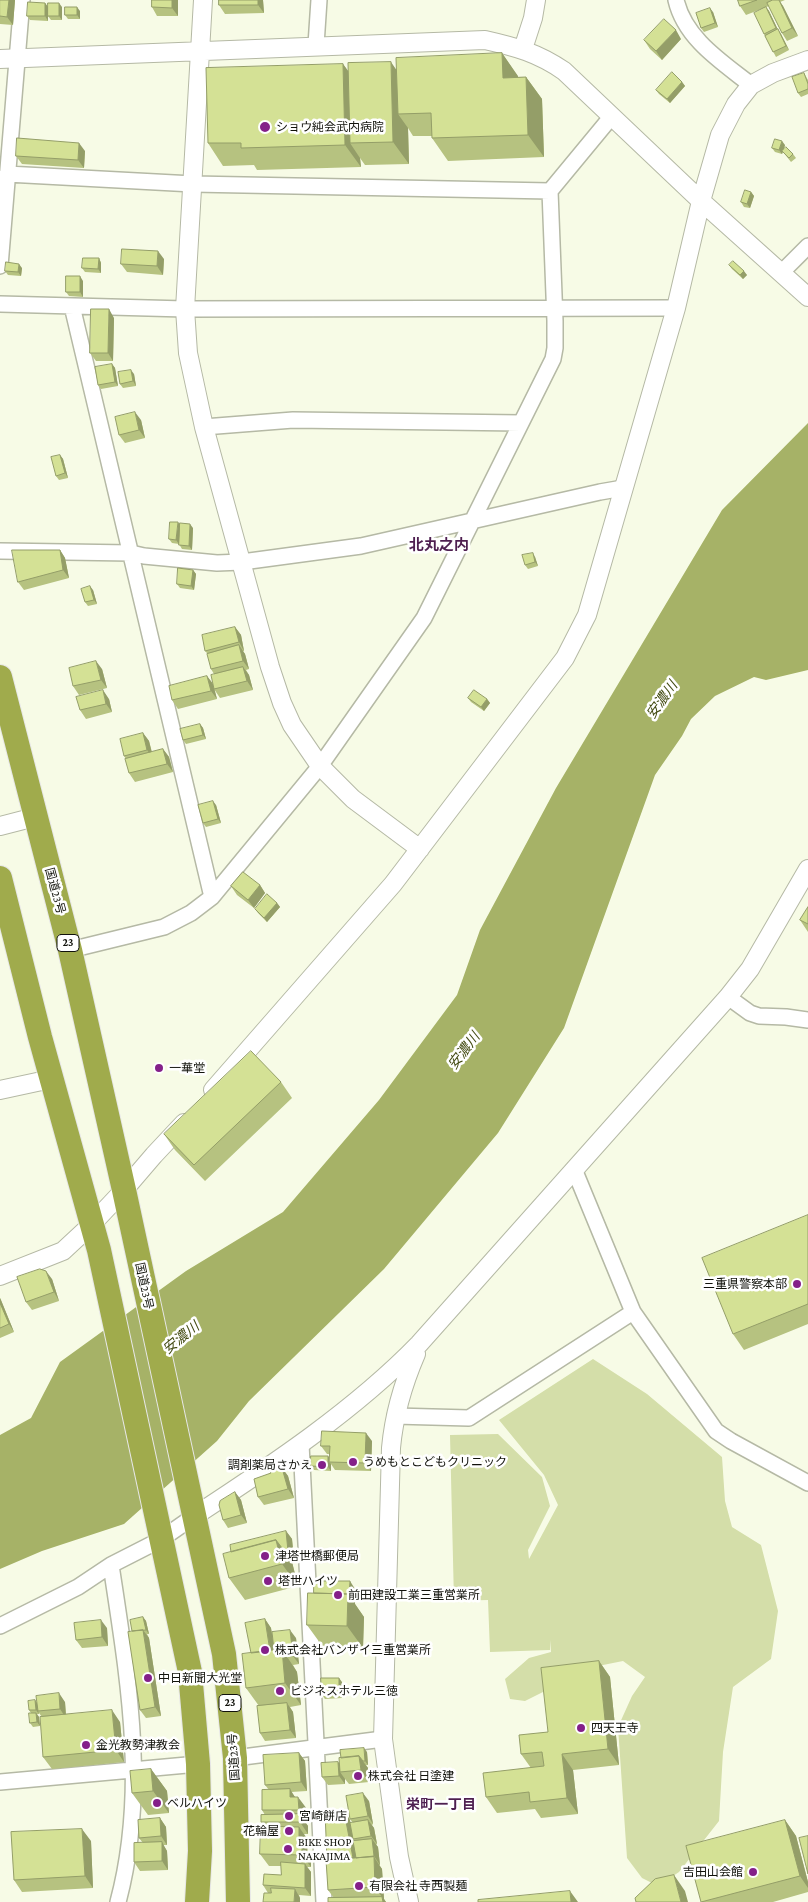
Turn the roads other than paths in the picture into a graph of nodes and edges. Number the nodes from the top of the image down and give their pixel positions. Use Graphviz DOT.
graph roads {
  1 [pos="22,0"];
  2 [pos="203,0"];
  3 [pos="319,0"];
  4 [pos="536,0"];
  5 [pos="676,0"];
  6 [pos="316,45"];
  7 [pos="523,49"];
  8 [pos="200,51"];
  9 [pos="0,59"];
  10 [pos="18,59"];
  11 [pos="808,60"];
  12 [pos="751,85"];
  13 [pos="612,116"];
  14 [pos="7,174"];
  15 [pos="193,184"];
  16 [pos="550,191"];
  17 [pos="701,201"];
  18 [pos="808,246"];
  19 [pos="0,266"];
  20 [pos="781,273"];
  21 [pos="808,296"];
  22 [pos="0,304"];
  23 [pos="72,306"];
  24 [pos="554,307"];
  25 [pos="676,308"];
  26 [pos="184,309"];
  27 [pos="521,424"];
  28 [pos="204,427"];
  29 [pos="623,488"];
  30 [pos="472,521"];
  31 [pos="0,550"];
  32 [pos="131,553"];
  33 [pos="242,562"];
  34 [pos="0,677"];
  35 [pos="320,766"];
  36 [pos="35,817"];
  37 [pos="0,826"];
  38 [pos="420,849"];
  39 [pos="808,869"];
  40 [pos="0,878"];
  41 [pos="212,897"];
  42 [pos="70,950"];
  43 [pos="728,997"];
  44 [pos="808,1020"];
  45 [pos="51,1078"];
  46 [pos="0,1090"];
  47 [pos="574,1169"];
  48 [pos="126,1201"];
  49 [pos="91,1225"];
  50 [pos="0,1276"];
  51 [pos="633,1312"];
  52 [pos="420,1344"];
  53 [pos="395,1416"];
  54 [pos="301,1444"];
  55 [pos="808,1483"];
  56 [pos="192,1512"];
  57 [pos="159,1535"];
  58 [pos="111,1565"];
  59 [pos="0,1626"];
  60 [pos="383,1739"];
  61 [pos="316,1749"];
  62 [pos="235,1758"];
  63 [pos="198,1764"];
  64 [pos="134,1769"];
  65 [pos="0,1782"];
  66 [pos="118,1902"];
  67 [pos="198,1902"];
  68 [pos="238,1902"];
  69 [pos="324,1902"];
  70 [pos="409,1902"];
  1 -- 10 [label="street"];
  2 -- 8 [label="street"];
  3 -- 6 [label="street"];
  4 -- 7 [label="street"];
  5 -- 12 [label="street"];
  6 -- 7 [label="street"];
  6 -- 8 [label="street"];
  7 -- 13 [label="street"];
  8 -- 10 [label="street"];
  8 -- 15 [label="street"];
  9 -- 10 [label="street"];
  10 -- 14 [label="street"];
  11 -- 12 [label="street"];
  12 -- 17 [label="street"];
  13 -- 16 [label="street"];
  13 -- 17 [label="street"];
  14 -- 15 [label="street"];
  14 -- 19 [label="street"];
  15 -- 16 [label="street"];
  15 -- 26 [label="street"];
  16 -- 24 [label="street"];
  17 -- 20 [label="street"];
  17 -- 25 [label="street"];
  18 -- 20 [label="street"];
  20 -- 21 [label="street"];
  22 -- 23 [label="street"];
  23 -- 26 [label="street"];
  23 -- 32 [label="street"];
  24 -- 25 [label="street"];
  24 -- 26 [label="street"];
  24 -- 27 [label="street"];
  25 -- 29 [label="street"];
  26 -- 28 [label="street"];
  27 -- 28 [label="street"];
  27 -- 30 [label="street"];
  28 -- 33 [label="street"];
  29 -- 30 [label="street"];
  29 -- 38 [label="street"];
  30 -- 33 [label="street"];
  30 -- 35 [label="street"];
  31 -- 32 [label="street"];
  32 -- 33 [label="street"];
  32 -- 41 [label="street"];
  33 -- 35 [label="street"];
  34 -- 36 [label="highway, 国道23号 / 23"];
  35 -- 38 [label="street"];
  35 -- 41 [label="street"];
  36 -- 37 [label="street"];
  36 -- 42 [label="highway, 国道23号 / 23"];
  38 -- 48 [label="street"];
  39 -- 43 [label="street"];
  40 -- 45 [label="highway"];
  41 -- 42 [label="street"];
  42 -- 48 [label="highway, 国道23号 / 23"];
  43 -- 44 [label="street"];
  43 -- 47 [label="street"];
  45 -- 46 [label="street"];
  45 -- 49 [label="highway"];
  47 -- 51 [label="street"];
  47 -- 52 [label="street"];
  48 -- 49 [label="street"];
  48 -- 56 [label="highway, 国道23号 / 23"];
  49 -- 50 [label="street"];
  49 -- 57 [label="highway"];
  51 -- 53 [label="street"];
  51 -- 55 [label="street"];
  52 -- 53 [label="street"];
  52 -- 54 [label="street"];
  53 -- 60 [label="street"];
  54 -- 56 [label="street"];
  54 -- 61 [label="street"];
  56 -- 57 [label="street"];
  56 -- 62 [label="highway, 国道23号 / 23"];
  57 -- 58 [label="street"];
  57 -- 63 [label="highway"];
  58 -- 59 [label="street"];
  58 -- 64 [label="street"];
  60 -- 61 [label="street"];
  60 -- 70 [label="street"];
  61 -- 62 [label="street"];
  61 -- 69 [label="street"];
  62 -- 68 [label="highway, 国道23号 / 23"];
  63 -- 64 [label="street"];
  63 -- 67 [label="highway"];
  64 -- 65 [label="street"];
  64 -- 66 [label="street"];
}
